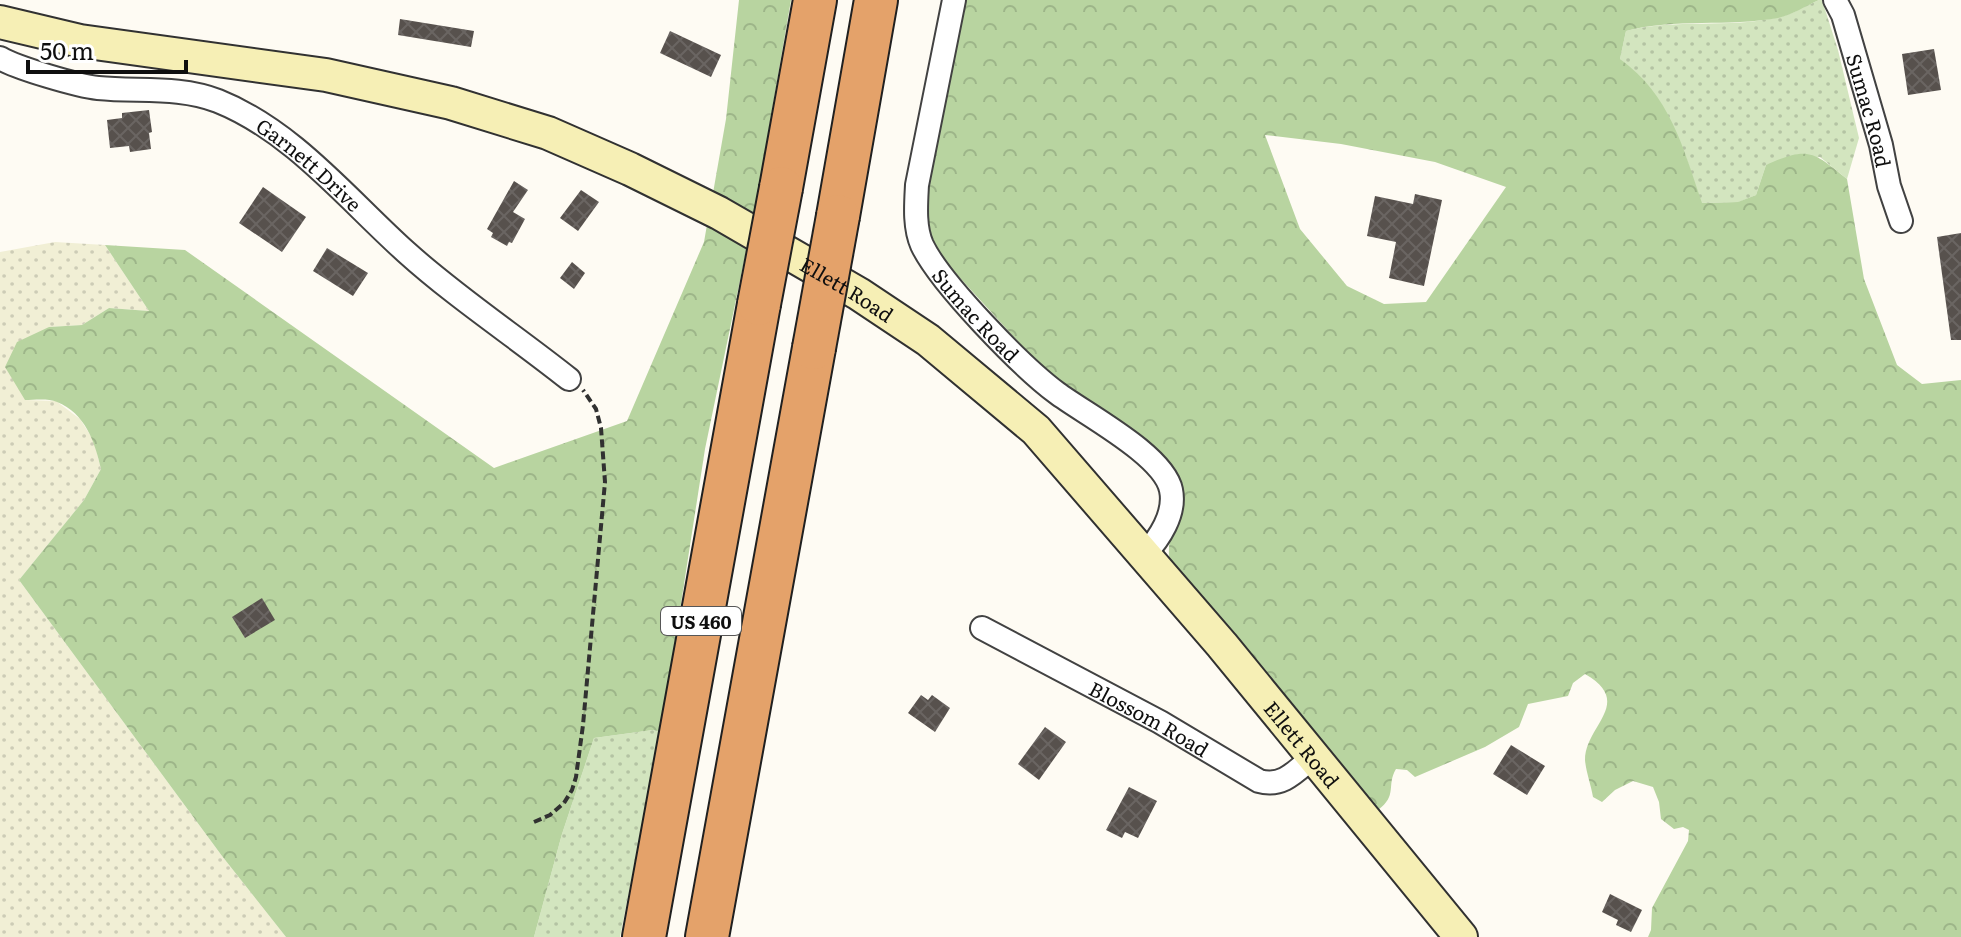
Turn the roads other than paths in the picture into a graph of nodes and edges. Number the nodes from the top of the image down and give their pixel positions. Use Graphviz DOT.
graph roads {
  1 [pos="815,0"];
  2 [pos="876,0"];
  3 [pos="954,0"];
  4 [pos="1835,0"];
  5 [pos="0,22"];
  6 [pos="0,58"];
  7 [pos="1901,221"];
  8 [pos="569,379"];
  9 [pos="1144,555"];
  10 [pos="982,628"];
  11 [pos="1314,756"];
  12 [pos="644,937"];
  13 [pos="707,937"];
  14 [pos="1461,937"];
  1 -- 12 [label="highway, US 460, bridge"];
  2 -- 13 [label="highway, US 460, bridge"];
  3 -- 9 [label="street, Sumac Road"];
  4 -- 7 [label="street, Sumac Road"];
  5 -- 9 [label="street, Ellett Road"];
  6 -- 8 [label="street, Garnett Drive"];
  9 -- 11 [label="street, Ellett Road"];
  10 -- 11 [label="street, Blossom Road"];
  11 -- 14 [label="street, Ellett Road"];
}
